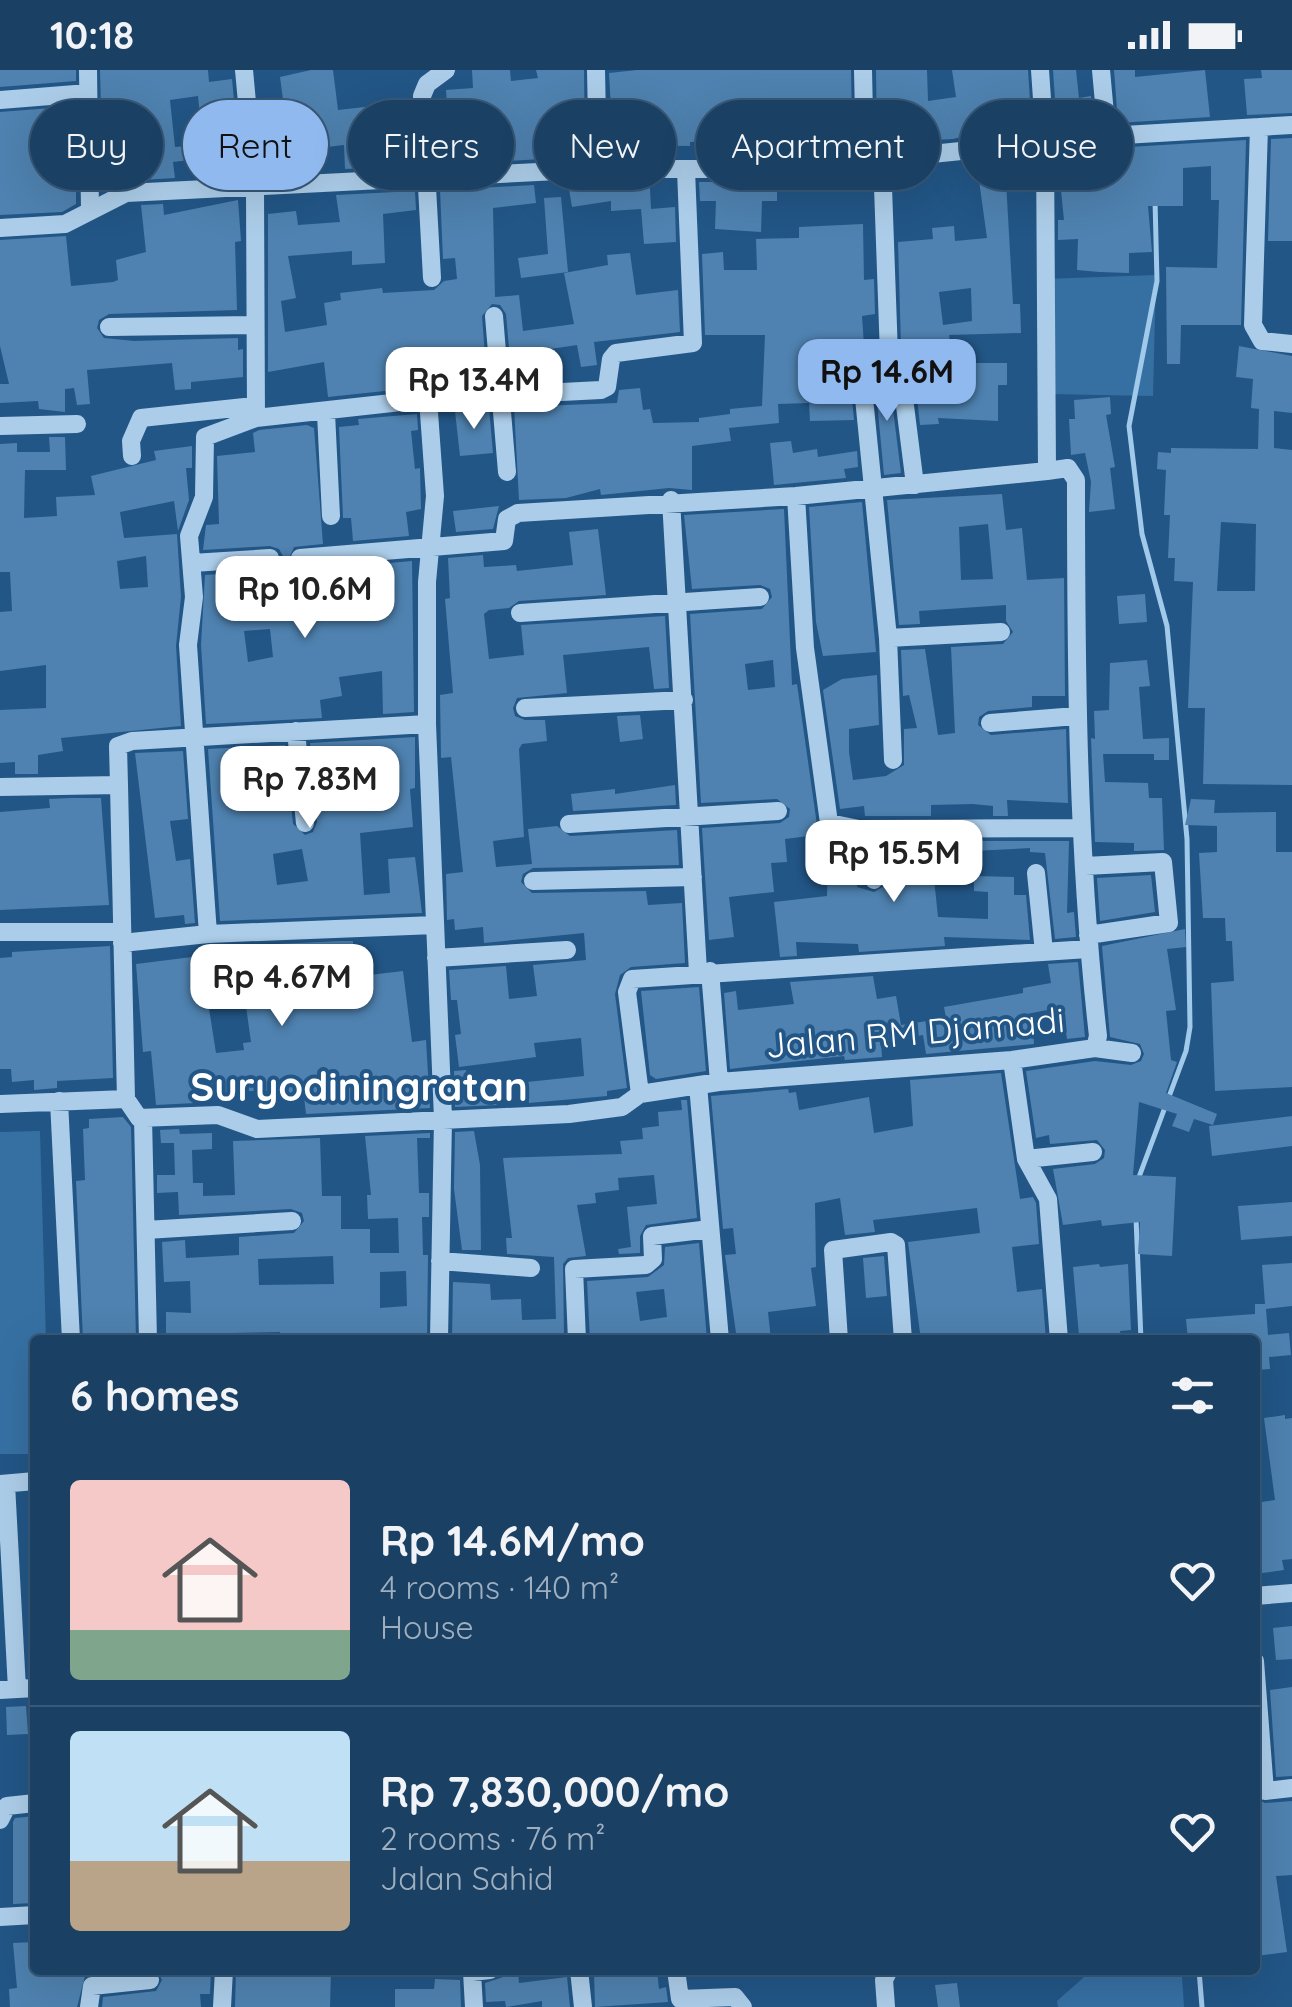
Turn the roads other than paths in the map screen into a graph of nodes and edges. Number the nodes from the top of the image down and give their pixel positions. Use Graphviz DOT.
graph roads {
  1 [pos="88,70"];
  2 [pos="244,70"];
  3 [pos="446,70"];
  4 [pos="596,70"];
  5 [pos="863,70"];
  6 [pos="1040,70"];
  7 [pos="1101,70"];
  8 [pos="88,92"];
  9 [pos="0,100"];
  10 [pos="247,100"];
  11 [pos="422,100"];
  12 [pos="597,100"];
  13 [pos="867,100"];
  14 [pos="1042,100"];
  15 [pos="1104,100"];
  16 [pos="1292,125"];
  17 [pos="1260,127"];
  18 [pos="1133,134"];
  19 [pos="676,170"];
  20 [pos="686,170"];
  21 [pos="696,170"];
  22 [pos="203,190"];
  23 [pos="255,190"];
  24 [pos="428,190"];
  25 [pos="876,190"];
  26 [pos="1045,190"];
  27 [pos="90,210"];
  28 [pos="0,228"];
  29 [pos="432,278"];
  30 [pos="494,316"];
  31 [pos="253,325"];
  32 [pos="109,326"];
  33 [pos="1292,344"];
  34 [pos="889,355"];
  35 [pos="501,398"];
  36 [pos="428,399"];
  37 [pos="255,412"];
  38 [pos="326,413"];
  39 [pos="77,424"];
  40 [pos="0,426"];
  41 [pos="132,456"];
  42 [pos="1047,471"];
  43 [pos="507,472"];
  44 [pos="915,485"];
  45 [pos="872,489"];
  46 [pos="796,496"];
  47 [pos="670,500"];
  48 [pos="331,516"];
  49 [pos="431,544"];
  50 [pos="192,564"];
  51 [pos="760,597"];
  52 [pos="677,605"];
  53 [pos="520,614"];
  54 [pos="1002,632"];
  55 [pos="888,638"];
  56 [pos="684,700"];
  57 [pos="525,708"];
  58 [pos="1076,716"];
  59 [pos="990,723"];
  60 [pos="427,724"];
  61 [pos="296,731"];
  62 [pos="196,737"];
  63 [pos="893,760"];
  64 [pos="119,785"];
  65 [pos="0,788"];
  66 [pos="778,811"];
  67 [pos="691,816"];
  68 [pos="305,823"];
  69 [pos="569,824"];
  70 [pos="1082,828"];
  71 [pos="870,829"];
  72 [pos="1085,866"];
  73 [pos="1036,874"];
  74 [pos="693,877"];
  75 [pos="874,880"];
  76 [pos="532,881"];
  77 [pos="435,925"];
  78 [pos="0,932"];
  79 [pos="208,934"];
  80 [pos="122,937"];
  81 [pos="1088,942"];
  82 [pos="567,950"];
  83 [pos="1044,952"];
  84 [pos="436,958"];
  85 [pos="704,971"];
  86 [pos="1095,1048"];
  87 [pos="1132,1053"];
  88 [pos="1012,1060"];
  89 [pos="718,1082"];
  90 [pos="698,1085"];
  91 [pos="640,1094"];
  92 [pos="126,1099"];
  93 [pos="59,1101"];
  94 [pos="0,1104"];
  95 [pos="143,1118"];
  96 [pos="443,1119"];
  97 [pos="1093,1152"];
  98 [pos="1026,1160"];
  99 [pos="292,1222"];
  100 [pos="710,1229"];
  101 [pos="146,1230"];
  102 [pos="440,1261"];
  103 [pos="532,1268"];
  104 [pos="71,1335"];
  105 [pos="148,1335"];
  106 [pos="439,1335"];
  107 [pos="577,1335"];
  108 [pos="720,1335"];
  109 [pos="838,1335"];
  110 [pos="903,1335"];
  111 [pos="1059,1335"];
  112 [pos="30,1481"];
  113 [pos="3,1484"];
  114 [pos="1292,1593"];
  115 [pos="1260,1596"];
  116 [pos="17,1689"];
  117 [pos="1260,1726"];
  118 [pos="1292,1788"];
  119 [pos="30,1804"];
  120 [pos="0,1820"];
  121 [pos="30,1914"];
  122 [pos="0,1917"];
  123 [pos="224,1975"];
  124 [pos="477,1975"];
  125 [pos="579,1975"];
  126 [pos="677,1975"];
  127 [pos="886,1975"];
  128 [pos="150,1980"];
  129 [pos="89,2007"];
  130 [pos="222,2007"];
  131 [pos="474,2007"];
  132 [pos="582,2007"];
  133 [pos="742,2007"];
  134 [pos="886,2007"];
  1 -- 8 [label="street"];
  2 -- 10 [label="street"];
  3 -- 11 [label="street"];
  4 -- 12 [label="street"];
  5 -- 13 [label="street"];
  6 -- 14 [label="street"];
  7 -- 15 [label="street"];
  8 -- 9 [label="street"];
  8 -- 27 [label="street"];
  16 -- 17 [label="street"];
  17 -- 18 [label="street"];
  17 -- 33 [label="street"];
  19 -- 20 [label="street"];
  20 -- 21 [label="street"];
  20 -- 35 [label="street"];
  22 -- 27 [label="street"];
  23 -- 31 [label="street"];
  24 -- 29 [label="street"];
  25 -- 34 [label="street"];
  26 -- 42 [label="street"];
  27 -- 28 [label="street"];
  30 -- 35 [label="street"];
  31 -- 32 [label="street"];
  31 -- 37 [label="street"];
  34 -- 44 [label="street"];
  34 -- 45 [label="street"];
  35 -- 36 [label="street"];
  35 -- 43 [label="street"];
  36 -- 38 [label="street"];
  36 -- 49 [label="street"];
  37 -- 38 [label="street"];
  37 -- 41 [label="street"];
  37 -- 50 [label="street"];
  38 -- 48 [label="street"];
  39 -- 40 [label="street"];
  42 -- 44 [label="street"];
  42 -- 58 [label="street, Jalan RM Djamadi"];
  44 -- 45 [label="street"];
  45 -- 46 [label="street"];
  45 -- 55 [label="street"];
  46 -- 47 [label="street"];
  46 -- 71 [label="street"];
  47 -- 49 [label="street"];
  47 -- 52 [label="street"];
  49 -- 50 [label="street"];
  49 -- 60 [label="street"];
  50 -- 62 [label="street"];
  51 -- 52 [label="street"];
  52 -- 53 [label="street"];
  52 -- 56 [label="street"];
  54 -- 55 [label="street"];
  55 -- 63 [label="street"];
  56 -- 57 [label="street"];
  56 -- 67 [label="street"];
  58 -- 59 [label="street"];
  58 -- 70 [label="street, Jalan RM Djamadi"];
  60 -- 61 [label="street"];
  60 -- 77 [label="street"];
  61 -- 62 [label="street"];
  61 -- 68 [label="street"];
  62 -- 64 [label="street"];
  62 -- 79 [label="street"];
  64 -- 65 [label="street"];
  64 -- 80 [label="street"];
  66 -- 67 [label="street"];
  67 -- 69 [label="street"];
  67 -- 74 [label="street"];
  70 -- 71 [label="street"];
  70 -- 72 [label="street, Jalan RM Djamadi"];
  71 -- 75 [label="street"];
  72 -- 81 [label="street, Jalan RM Djamadi"];
  72 -- 81 [label="street"];
  73 -- 83 [label="street"];
  74 -- 76 [label="street"];
  74 -- 85 [label="street"];
  77 -- 79 [label="street"];
  77 -- 84 [label="street"];
  78 -- 80 [label="street"];
  79 -- 80 [label="street"];
  80 -- 92 [label="street"];
  81 -- 83 [label="street"];
  81 -- 86 [label="street, Jalan RM Djamadi"];
  82 -- 84 [label="street"];
  83 -- 85 [label="street"];
  84 -- 96 [label="street"];
  85 -- 89 [label="street"];
  85 -- 91 [label="street"];
  86 -- 87 [label="street"];
  86 -- 88 [label="street, Jalan RM Djamadi"];
  88 -- 89 [label="street, Jalan RM Djamadi"];
  88 -- 98 [label="street"];
  89 -- 90 [label="street, Jalan RM Djamadi"];
  90 -- 91 [label="street, Jalan RM Djamadi"];
  90 -- 100 [label="street"];
  91 -- 96 [label="street, Jalan RM Djamadi"];
  92 -- 93 [label="street"];
  92 -- 95 [label="street"];
  93 -- 94 [label="street"];
  93 -- 104 [label="street"];
  95 -- 96 [label="street, Jalan RM Djamadi"];
  95 -- 101 [label="street"];
  96 -- 102 [label="street"];
  97 -- 98 [label="street"];
  98 -- 111 [label="street"];
  99 -- 101 [label="street"];
  100 -- 107 [label="street"];
  100 -- 108 [label="street"];
  101 -- 105 [label="street"];
  102 -- 103 [label="street"];
  102 -- 106 [label="street"];
  109 -- 110 [label="street"];
  112 -- 113 [label="street"];
  113 -- 116 [label="street"];
  114 -- 115 [label="street"];
  117 -- 118 [label="street"];
  119 -- 120 [label="street"];
  121 -- 122 [label="street"];
  123 -- 130 [label="street"];
  124 -- 131 [label="street"];
  125 -- 132 [label="street"];
  126 -- 133 [label="street"];
  127 -- 134 [label="street"];
  128 -- 129 [label="street"];
}
